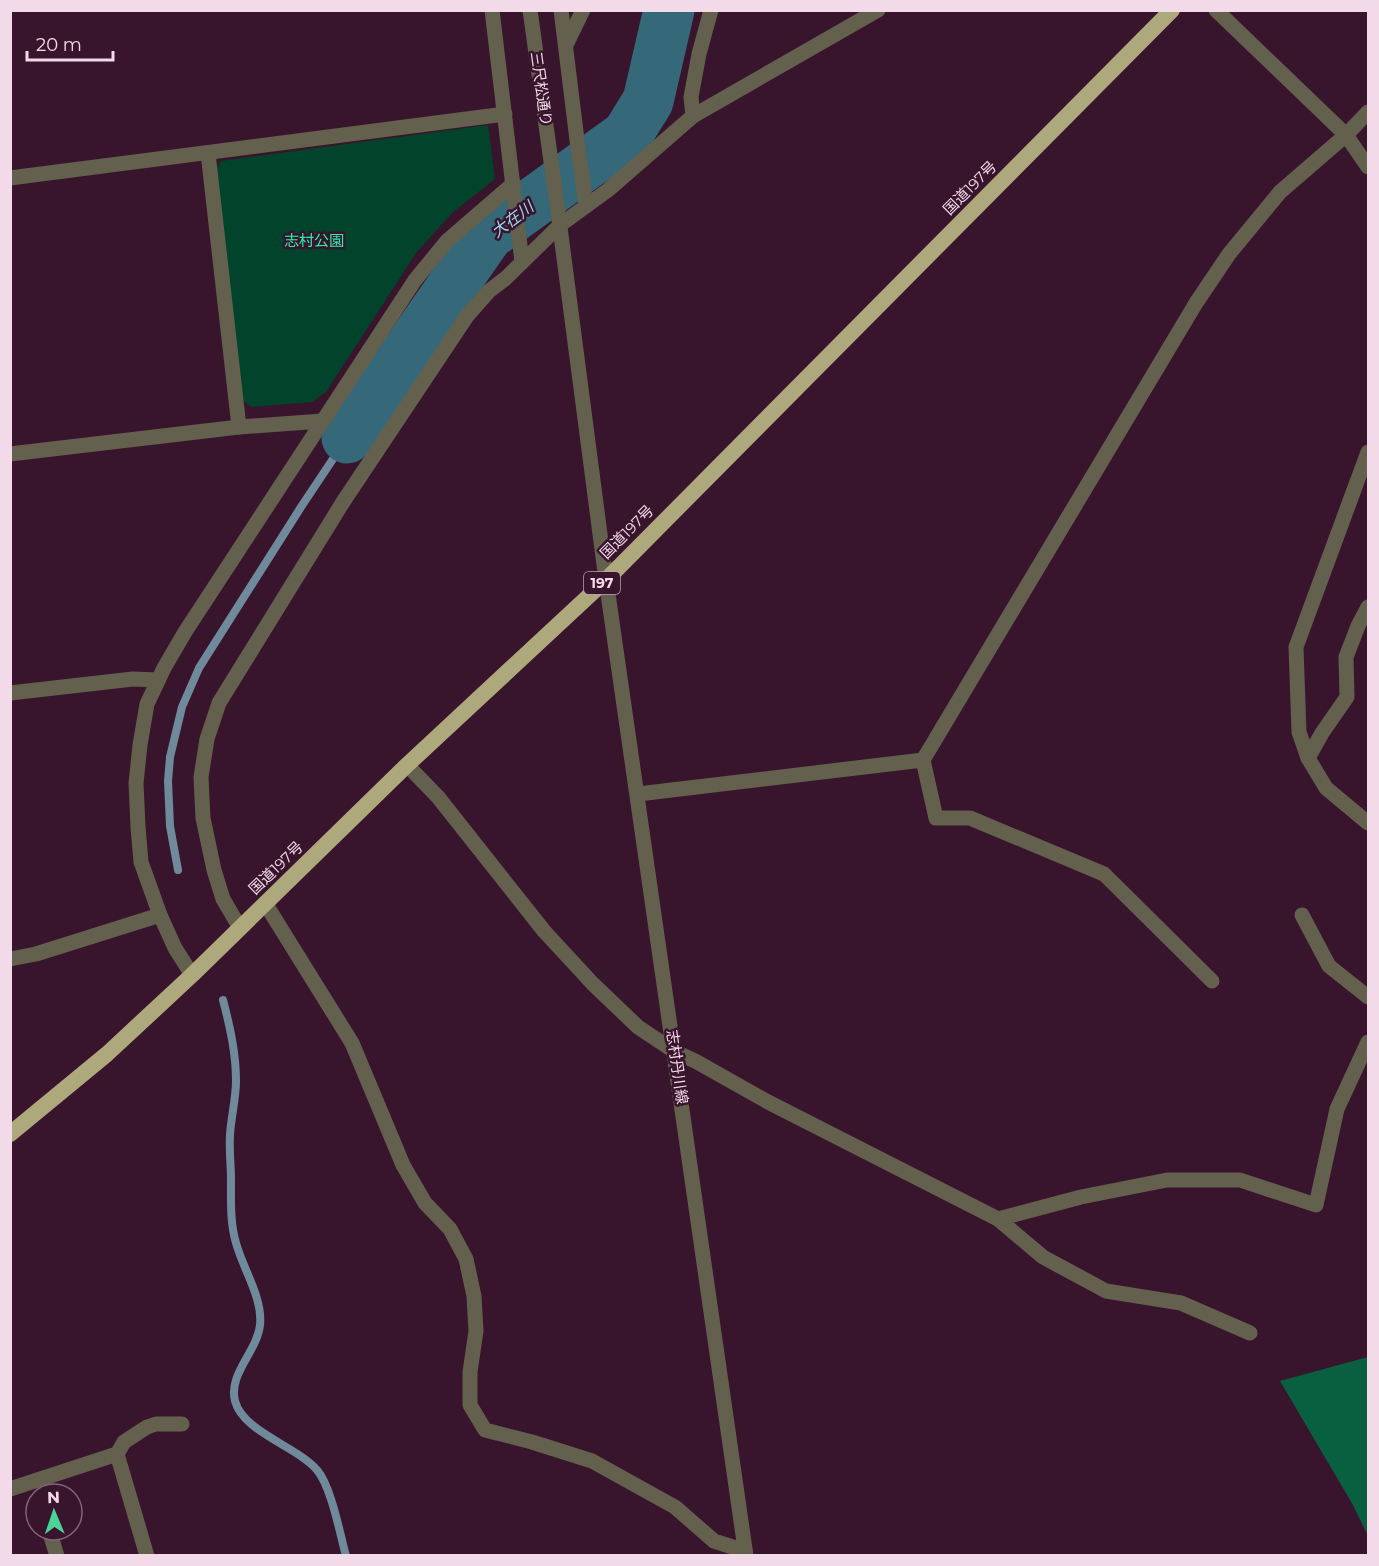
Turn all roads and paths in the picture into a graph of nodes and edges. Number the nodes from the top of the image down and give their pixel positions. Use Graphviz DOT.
graph roads {
  1 [pos="492,10"];
  2 [pos="530,10"];
  3 [pos="561,10"];
  4 [pos="583,10"];
  5 [pos="711,10"];
  6 [pos="878,10"];
  7 [pos="1172,10"];
  8 [pos="1216,10"];
  9 [pos="565,46"];
  10 [pos="1368,112"];
  11 [pos="505,114"];
  12 [pos="693,116"];
  13 [pos="1346,135"];
  14 [pos="208,153"];
  15 [pos="1368,167"];
  16 [pos="10,178"];
  17 [pos="514,190"];
  18 [pos="586,206"];
  19 [pos="559,219"];
  20 [pos="522,262"];
  21 [pos="321,421"];
  22 [pos="239,427"];
  23 [pos="1368,452"];
  24 [pos="10,454"];
  25 [pos="606,579"];
  26 [pos="1368,607"];
  27 [pos="158,680"];
  28 [pos="10,693"];
  29 [pos="1308,758"];
  30 [pos="923,760"];
  31 [pos="407,765"];
  32 [pos="638,794"];
  33 [pos="1368,823"];
  34 [pos="265,903"];
  35 [pos="160,915"];
  36 [pos="1302,915"];
  37 [pos="240,928"];
  38 [pos="10,959"];
  39 [pos="192,975"];
  40 [pos="1212,981"];
  41 [pos="1368,997"];
  42 [pos="1368,1042"];
  43 [pos="674,1051"];
  44 [pos="10,1134"];
  45 [pos="998,1219"];
  46 [pos="1250,1332"];
  47 [pos="182,1424"];
  48 [pos="117,1454"];
  49 [pos="49,1482"];
  50 [pos="746,1553"];
  51 [pos="147,1556"];
  1 -- 11 [label="street"];
  2 -- 19 [label="street, 三尺松通り"];
  3 -- 9 [label="street"];
  4 -- 9 [label="street"];
  5 -- 12 [label="street"];
  6 -- 12 [label="street"];
  7 -- 25 [label="highway, 国道197号 / 197"];
  8 -- 13 [label="street"];
  9 -- 18 [label="street"];
  10 -- 13 [label="street"];
  11 -- 14 [label="street"];
  11 -- 17 [label="street"];
  12 -- 18 [label="street"];
  13 -- 15 [label="street"];
  13 -- 30 [label="street"];
  14 -- 16 [label="street"];
  14 -- 22 [label="street"];
  17 -- 20 [label="street"];
  17 -- 21 [label="street"];
  18 -- 19 [label="street"];
  19 -- 20 [label="street"];
  19 -- 25 [label="street, 志村丹川線"];
  20 -- 37 [label="street"];
  21 -- 22 [label="street"];
  21 -- 27 [label="street"];
  22 -- 24 [label="street"];
  23 -- 29 [label="street"];
  25 -- 31 [label="highway, 国道197号 / 197"];
  25 -- 32 [label="street, 志村丹川線"];
  26 -- 29 [label="street"];
  27 -- 28 [label="street"];
  27 -- 35 [label="street"];
  29 -- 33 [label="street"];
  30 -- 32 [label="street"];
  30 -- 40 [label="street"];
  31 -- 34 [label="highway, 国道197号 / 197"];
  31 -- 43 [label="street"];
  32 -- 43 [label="street, 志村丹川線"];
  34 -- 37 [label="highway, 国道197号 / 197"];
  34 -- 50 [label="street"];
  35 -- 38 [label="street"];
  35 -- 39 [label="street"];
  36 -- 41 [label="street"];
  37 -- 39 [label="highway, 国道197号 / 197"];
  39 -- 44 [label="highway, 国道197号 / 197"];
  42 -- 45 [label="street"];
  43 -- 45 [label="street"];
  43 -- 50 [label="street, 志村丹川線"];
  45 -- 46 [label="street"];
  47 -- 48 [label="street"];
  48 -- 49 [label="street"];
  48 -- 51 [label="street"];
}
